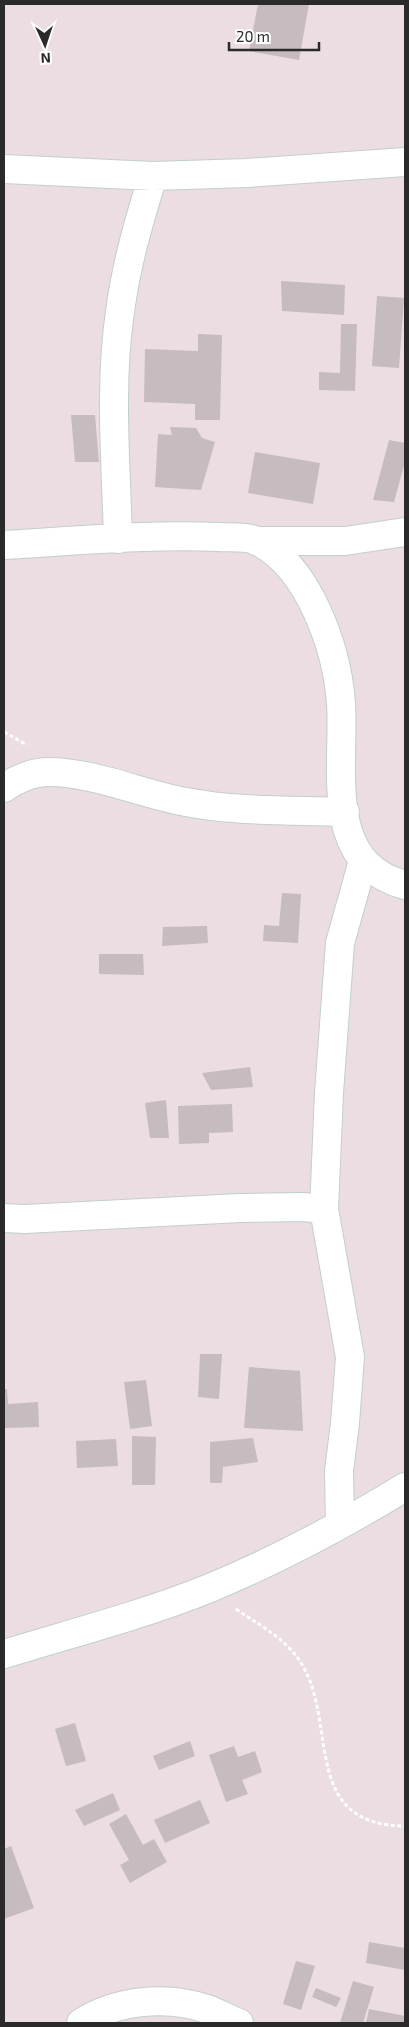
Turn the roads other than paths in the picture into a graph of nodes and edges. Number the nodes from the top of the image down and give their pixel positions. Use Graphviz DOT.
graph roads {
  1 [pos="405,162"];
  2 [pos="4,169"];
  3 [pos="153,176"];
  4 [pos="405,532"];
  5 [pos="118,539"];
  6 [pos="256,541"];
  7 [pos="4,545"];
  8 [pos="4,788"];
  9 [pos="345,812"];
  10 [pos="363,861"];
  11 [pos="405,884"];
  12 [pos="324,1209"];
  13 [pos="4,1218"];
  14 [pos="405,1487"];
  15 [pos="340,1524"];
  16 [pos="4,1654"];
  17 [pos="81,2023"];
  18 [pos="239,2023"];
  1 -- 3 [label="street"];
  2 -- 3 [label="street"];
  3 -- 5 [label="street"];
  4 -- 6 [label="street"];
  5 -- 6 [label="street"];
  5 -- 7 [label="street"];
  6 -- 9 [label="street"];
  8 -- 9 [label="street"];
  9 -- 10 [label="street"];
  10 -- 11 [label="street"];
  10 -- 12 [label="street"];
  12 -- 13 [label="street"];
  12 -- 15 [label="street"];
  14 -- 15 [label="street"];
  15 -- 16 [label="street"];
  17 -- 18 [label="street"];
}
